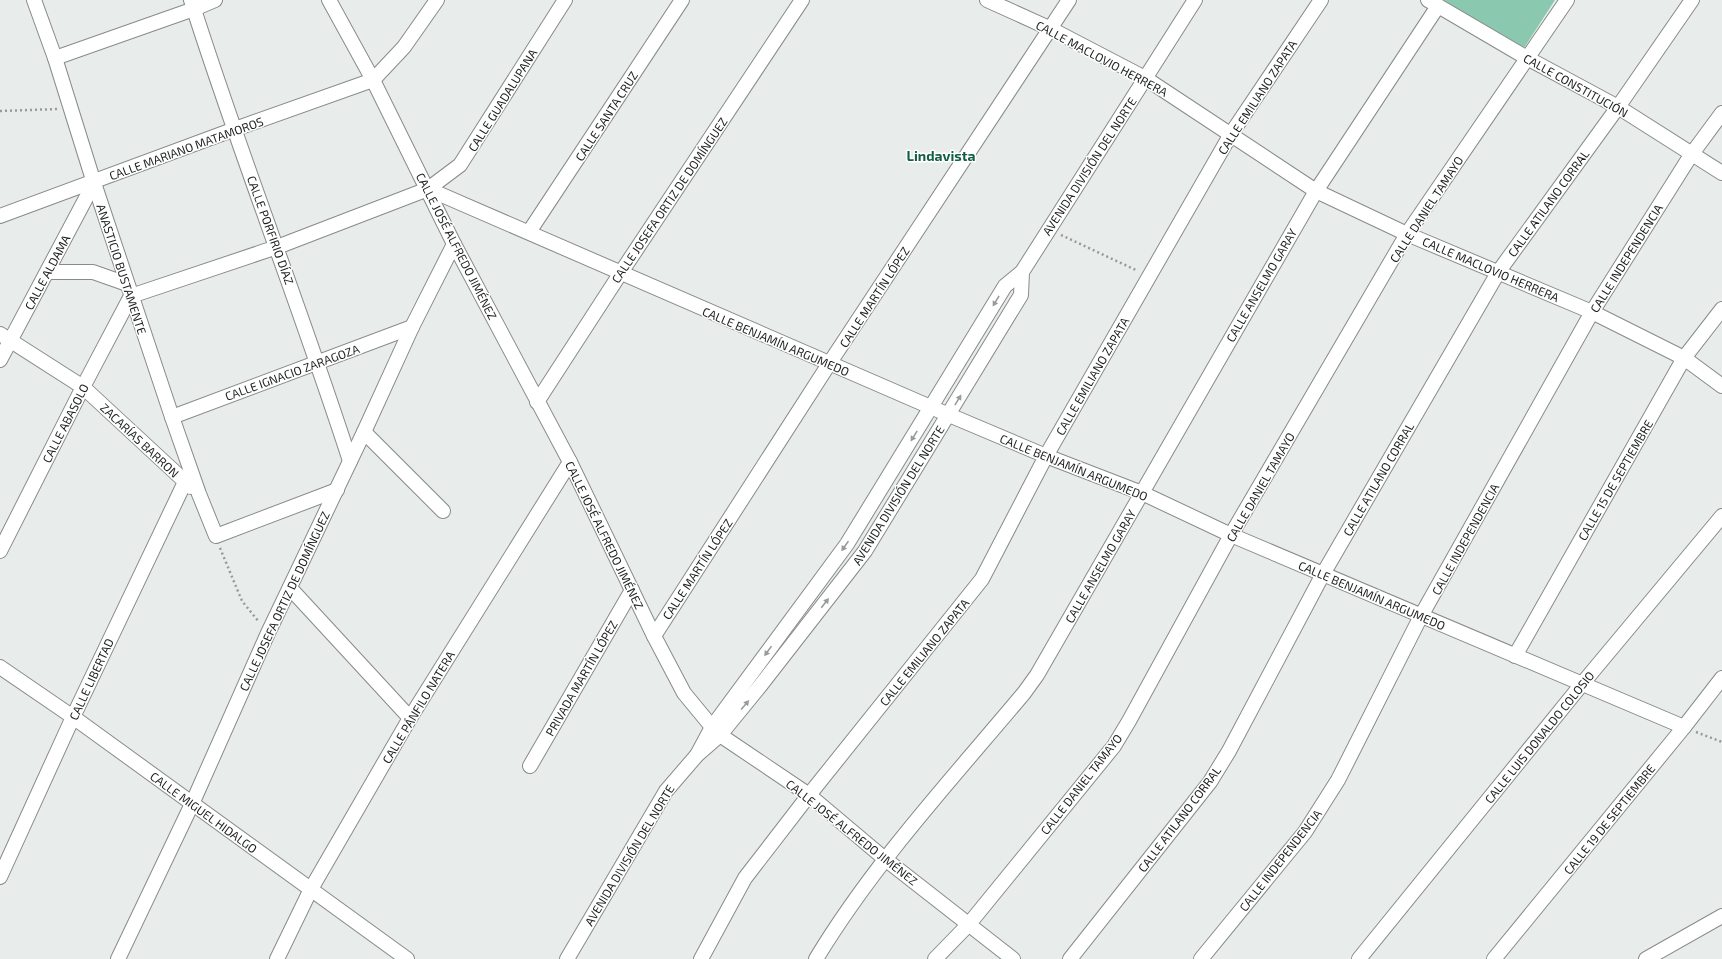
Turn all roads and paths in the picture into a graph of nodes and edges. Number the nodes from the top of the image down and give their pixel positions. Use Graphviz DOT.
graph roads {
  1 [pos="34,0"];
  2 [pos="216,0"];
  3 [pos="329,0"];
  4 [pos="437,0"];
  5 [pos="565,0"];
  6 [pos="682,0"];
  7 [pos="802,0"];
  8 [pos="987,0"];
  9 [pos="1069,0"];
  10 [pos="1195,0"];
  11 [pos="1322,0"];
  12 [pos="1567,0"];
  13 [pos="1692,0"];
  14 [pos="1433,3"];
  15 [pos="193,5"];
  16 [pos="1051,29"];
  17 [pos="55,58"];
  18 [pos="1527,58"];
  19 [pos="1145,78"];
  20 [pos="373,80"];
  21 [pos="1618,107"];
  22 [pos="71,109"];
  23 [pos="0,112"];
  24 [pos="1722,113"];
  25 [pos="235,129"];
  26 [pos="1231,134"];
  27 [pos="1691,155"];
  28 [pos="1722,174"];
  29 [pos="94,183"];
  30 [pos="428,189"];
  31 [pos="1316,191"];
  32 [pos="0,216"];
  33 [pos="1049,229"];
  34 [pos="529,232"];
  35 [pos="1407,234"];
  36 [pos="454,244"];
  37 [pos="277,248"];
  38 [pos="1499,271"];
  39 [pos="48,272"];
  40 [pos="1022,272"];
  41 [pos="620,274"];
  42 [pos="1149,276"];
  43 [pos="129,290"];
  44 [pos="1722,309"];
  45 [pos="1592,312"];
  46 [pos="412,327"];
  47 [pos="5,337"];
  48 [pos="1684,358"];
  49 [pos="0,360"];
  50 [pos="318,363"];
  51 [pos="829,364"];
  52 [pos="83,386"];
  53 [pos="1722,386"];
  54 [pos="537,402"];
  55 [pos="932,407"];
  56 [pos="949,415"];
  57 [pos="172,417"];
  58 [pos="364,432"];
  59 [pos="1046,456"];
  60 [pos="350,461"];
  61 [pos="570,462"];
  62 [pos="185,482"];
  63 [pos="337,490"];
  64 [pos="1142,493"];
  65 [pos="199,494"];
  66 [pos="443,511"];
  67 [pos="1722,516"];
  68 [pos="1231,535"];
  69 [pos="216,536"];
  70 [pos="0,551"];
  71 [pos="1323,574"];
  72 [pos="290,588"];
  73 [pos="632,590"];
  74 [pos="1421,616"];
  75 [pos="268,633"];
  76 [pos="654,636"];
  77 [pos="1515,656"];
  78 [pos="0,667"];
  79 [pos="1722,678"];
  80 [pos="1582,684"];
  81 [pos="73,717"];
  82 [pos="410,718"];
  83 [pos="1684,727"];
  84 [pos="716,731"];
  85 [pos="1722,742"];
  86 [pos="530,766"];
  87 [pos="809,795"];
  88 [pos="192,804"];
  89 [pos="885,859"];
  90 [pos="0,877"];
  91 [pos="311,889"];
  92 [pos="1722,916"];
  93 [pos="969,924"];
  94 [pos="118,959"];
  95 [pos="278,959"];
  96 [pos="407,959"];
  97 [pos="567,959"];
  98 [pos="701,959"];
  99 [pos="816,959"];
  100 [pos="935,959"];
  101 [pos="1013,959"];
  102 [pos="1070,959"];
  103 [pos="1201,959"];
  104 [pos="1359,959"];
  105 [pos="1494,959"];
  106 [pos="1646,959"];
  1 -- 17 [label="street, ANASTICIO BUSTAMENTE"];
  2 -- 15 [label="street"];
  3 -- 20 [label="street, CALLE JOSÉ ALFREDO JIMÉNEZ"];
  4 -- 20 [label="street"];
  5 -- 30 [label="street, CALLE GUADALUPANA"];
  6 -- 34 [label="street, CALLE SANTA CRUZ"];
  7 -- 41 [label="street, CALLE JOSEFA ORTIZ DE DOMÍNGUEZ"];
  8 -- 16 [label="street, CALLE MACLOVIO HERRERA"];
  9 -- 16 [label="street, CALLE MARTÍN LÓPEZ"];
  10 -- 19 [label="street, AVENIDA DIVISIÓN DEL NORTE"];
  11 -- 26 [label="street, CALLE EMILIANO ZAPATA"];
  12 -- 18 [label="street, CALLE DANIEL TAMAYO"];
  13 -- 21 [label="street, CALLE ATILANO CORRAL"];
  14 -- 18 [label="street, CALLE CONSTITUCIÓN"];
  14 -- 31 [label="street, CALLE ANSELMO GARAY"];
  15 -- 17 [label="street"];
  15 -- 25 [label="street, CALLE PORFIRIO DÍAZ"];
  16 -- 19 [label="street, CALLE MACLOVIO HERRERA"];
  16 -- 51 [label="street, CALLE MARTÍN LÓPEZ"];
  17 -- 22 [label="street, ANASTICIO BUSTAMENTE"];
  18 -- 21 [label="street, CALLE CONSTITUCIÓN"];
  18 -- 35 [label="street, CALLE DANIEL TAMAYO"];
  19 -- 26 [label="street, CALLE MACLOVIO HERRERA"];
  19 -- 33 [label="street, AVENIDA DIVISIÓN DEL NORTE"];
  20 -- 25 [label="street, CALLE MARIANO MATAMOROS"];
  20 -- 30 [label="street, CALLE JOSÉ ALFREDO JIMÉNEZ"];
  21 -- 27 [label="street, CALLE CONSTITUCIÓN"];
  21 -- 38 [label="street, CALLE ATILANO CORRAL"];
  22 -- 23 [label="path"];
  22 -- 29 [label="street, ANASTICIO BUSTAMENTE"];
  24 -- 27 [label="street, CALLE INDEPENDENCIA"];
  25 -- 29 [label="street, CALLE MARIANO MATAMOROS"];
  25 -- 37 [label="street, CALLE PORFIRIO DÍAZ"];
  26 -- 31 [label="street, CALLE MACLOVIO HERRERA"];
  26 -- 42 [label="street, CALLE EMILIANO ZAPATA"];
  27 -- 28 [label="street, CALLE CONSTITUCIÓN"];
  27 -- 45 [label="street, CALLE INDEPENDENCIA"];
  29 -- 32 [label="street, CALLE MARIANO MATAMOROS"];
  29 -- 39 [label="street, CALLE ALDAMA"];
  29 -- 43 [label="street, ANASTICIO BUSTAMENTE"];
  30 -- 34 [label="street, CALLE BENJAMÍN ARGUMEDO"];
  30 -- 36 [label="street, CALLE JOSÉ ALFREDO JIMÉNEZ"];
  30 -- 37 [label="street, CALLE GUADALUPANA"];
  31 -- 35 [label="street, CALLE MACLOVIO HERRERA"];
  31 -- 64 [label="street, CALLE ANSELMO GARAY"];
  33 -- 40 [label="street, AVENIDA DIVISIÓN DEL NORTE"];
  33 -- 42 [label="path"];
  34 -- 41 [label="street, CALLE BENJAMÍN ARGUMEDO"];
  35 -- 38 [label="street, CALLE MACLOVIO HERRERA"];
  35 -- 68 [label="street, CALLE DANIEL TAMAYO"];
  36 -- 46 [label="street, CALLE JOSEFA ORTIZ DE DOMÍNGUEZ"];
  36 -- 54 [label="street, CALLE JOSÉ ALFREDO JIMÉNEZ"];
  37 -- 43 [label="street, CALLE GUADALUPANA"];
  37 -- 50 [label="street, CALLE PORFIRIO DÍAZ"];
  38 -- 45 [label="street, CALLE MACLOVIO HERRERA"];
  38 -- 71 [label="street, CALLE ATILANO CORRAL"];
  39 -- 43 [label="street"];
  39 -- 47 [label="street, CALLE ALDAMA"];
  40 -- 55 [label="street, AVENIDA DIVISIÓN DEL NORTE, one-way"];
  56 -- 40 [label="street, AVENIDA DIVISIÓN DEL NORTE, one-way"];
  41 -- 51 [label="street, CALLE BENJAMÍN ARGUMEDO"];
  41 -- 54 [label="street, CALLE JOSEFA ORTIZ DE DOMÍNGUEZ"];
  42 -- 59 [label="street, CALLE EMILIANO ZAPATA"];
  43 -- 52 [label="street, CALLE ABASOLO"];
  43 -- 57 [label="street, ANASTICIO BUSTAMENTE"];
  44 -- 48 [label="street, CALLE 15 DE SEPTIEMBRE"];
  45 -- 48 [label="street, CALLE MACLOVIO HERRERA"];
  45 -- 74 [label="street, CALLE INDEPENDENCIA"];
  46 -- 50 [label="street, CALLE IGNACIO ZARAGOZA"];
  46 -- 58 [label="street, CALLE JOSEFA ORTIZ DE DOMÍNGUEZ"];
  47 -- 49 [label="street, CALLE ALDAMA"];
  47 -- 52 [label="street, ZACARÍAS BARRON"];
  48 -- 53 [label="street, CALLE MACLOVIO HERRERA"];
  48 -- 77 [label="street, CALLE 15 DE SEPTIEMBRE"];
  50 -- 57 [label="street, CALLE IGNACIO ZARAGOZA"];
  50 -- 60 [label="street, CALLE PORFIRIO DÍAZ"];
  51 -- 55 [label="street, CALLE BENJAMÍN ARGUMEDO"];
  51 -- 76 [label="street, CALLE MARTÍN LÓPEZ"];
  52 -- 62 [label="street, ZACARÍAS BARRON"];
  52 -- 70 [label="street, CALLE ABASOLO"];
  54 -- 61 [label="street, CALLE JOSÉ ALFREDO JIMÉNEZ"];
  55 -- 56 [label="street, CALLE BENJAMÍN ARGUMEDO"];
  55 -- 84 [label="street, AVENIDA DIVISIÓN DEL NORTE, one-way"];
  56 -- 59 [label="street, CALLE BENJAMÍN ARGUMEDO"];
  84 -- 56 [label="street, AVENIDA DIVISIÓN DEL NORTE, one-way"];
  57 -- 65 [label="street, ANASTICIO BUSTAMENTE"];
  58 -- 60 [label="street, CALLE JOSEFA ORTIZ DE DOMÍNGUEZ"];
  58 -- 66 [label="street"];
  59 -- 64 [label="street, CALLE BENJAMÍN ARGUMEDO"];
  59 -- 87 [label="street, CALLE EMILIANO ZAPATA"];
  60 -- 63 [label="street, CALLE JOSEFA ORTIZ DE DOMÍNGUEZ"];
  61 -- 73 [label="street, CALLE JOSÉ ALFREDO JIMÉNEZ"];
  61 -- 82 [label="street, CALLE PÁNFILO NATERA"];
  62 -- 65 [label="street, ZACARÍAS BARRON"];
  62 -- 81 [label="street, CALLE LIBERTAD"];
  63 -- 69 [label="street"];
  63 -- 72 [label="street, CALLE JOSEFA ORTIZ DE DOMÍNGUEZ"];
  64 -- 68 [label="street, CALLE BENJAMÍN ARGUMEDO"];
  64 -- 89 [label="street, CALLE ANSELMO GARAY"];
  65 -- 69 [label="street, ANASTICIO BUSTAMENTE"];
  67 -- 80 [label="street, CALLE LUIS DONALDO COLOSIO"];
  68 -- 71 [label="street, CALLE BENJAMÍN ARGUMEDO"];
  68 -- 93 [label="street, CALLE DANIEL TAMAYO"];
  69 -- 75 [label="path"];
  71 -- 74 [label="street, CALLE BENJAMÍN ARGUMEDO"];
  71 -- 102 [label="street, CALLE ATILANO CORRAL"];
  72 -- 75 [label="street, CALLE JOSEFA ORTIZ DE DOMÍNGUEZ"];
  72 -- 82 [label="street"];
  73 -- 76 [label="street, CALLE JOSÉ ALFREDO JIMÉNEZ"];
  73 -- 86 [label="street, PRIVADA MARTÍN LÓPEZ"];
  74 -- 77 [label="street, CALLE BENJAMÍN ARGUMEDO"];
  74 -- 103 [label="street, CALLE INDEPENDENCIA"];
  75 -- 88 [label="street, CALLE JOSEFA ORTIZ DE DOMÍNGUEZ"];
  76 -- 84 [label="street, CALLE JOSÉ ALFREDO JIMÉNEZ"];
  77 -- 80 [label="street, CALLE BENJAMÍN ARGUMEDO"];
  78 -- 81 [label="street, CALLE MIGUEL HIDALGO"];
  79 -- 83 [label="street, CALLE 19 DE SEPTIEMBRE"];
  80 -- 83 [label="street, CALLE BENJAMÍN ARGUMEDO"];
  80 -- 104 [label="street, CALLE LUIS DONALDO COLOSIO"];
  81 -- 88 [label="street, CALLE MIGUEL HIDALGO"];
  81 -- 90 [label="street, CALLE LIBERTAD"];
  82 -- 91 [label="street, CALLE PÁNFILO NATERA"];
  83 -- 85 [label="path"];
  83 -- 105 [label="street, CALLE 19 DE SEPTIEMBRE"];
  84 -- 87 [label="street, CALLE JOSÉ ALFREDO JIMÉNEZ"];
  84 -- 97 [label="street, AVENIDA DIVISIÓN DEL NORTE"];
  87 -- 89 [label="street, CALLE JOSÉ ALFREDO JIMÉNEZ"];
  87 -- 98 [label="street, CALLE EMILIANO ZAPATA"];
  88 -- 91 [label="street, CALLE MIGUEL HIDALGO"];
  88 -- 94 [label="street, CALLE JOSEFA ORTIZ DE DOMÍNGUEZ"];
  89 -- 93 [label="street, CALLE JOSÉ ALFREDO JIMÉNEZ"];
  89 -- 99 [label="street, CALLE ANSELMO GARAY"];
  91 -- 95 [label="street, CALLE PÁNFILO NATERA"];
  91 -- 96 [label="street, CALLE MIGUEL HIDALGO"];
  92 -- 106 [label="street"];
  93 -- 100 [label="street, CALLE DANIEL TAMAYO"];
  93 -- 101 [label="street, CALLE JOSÉ ALFREDO JIMÉNEZ"];
}
